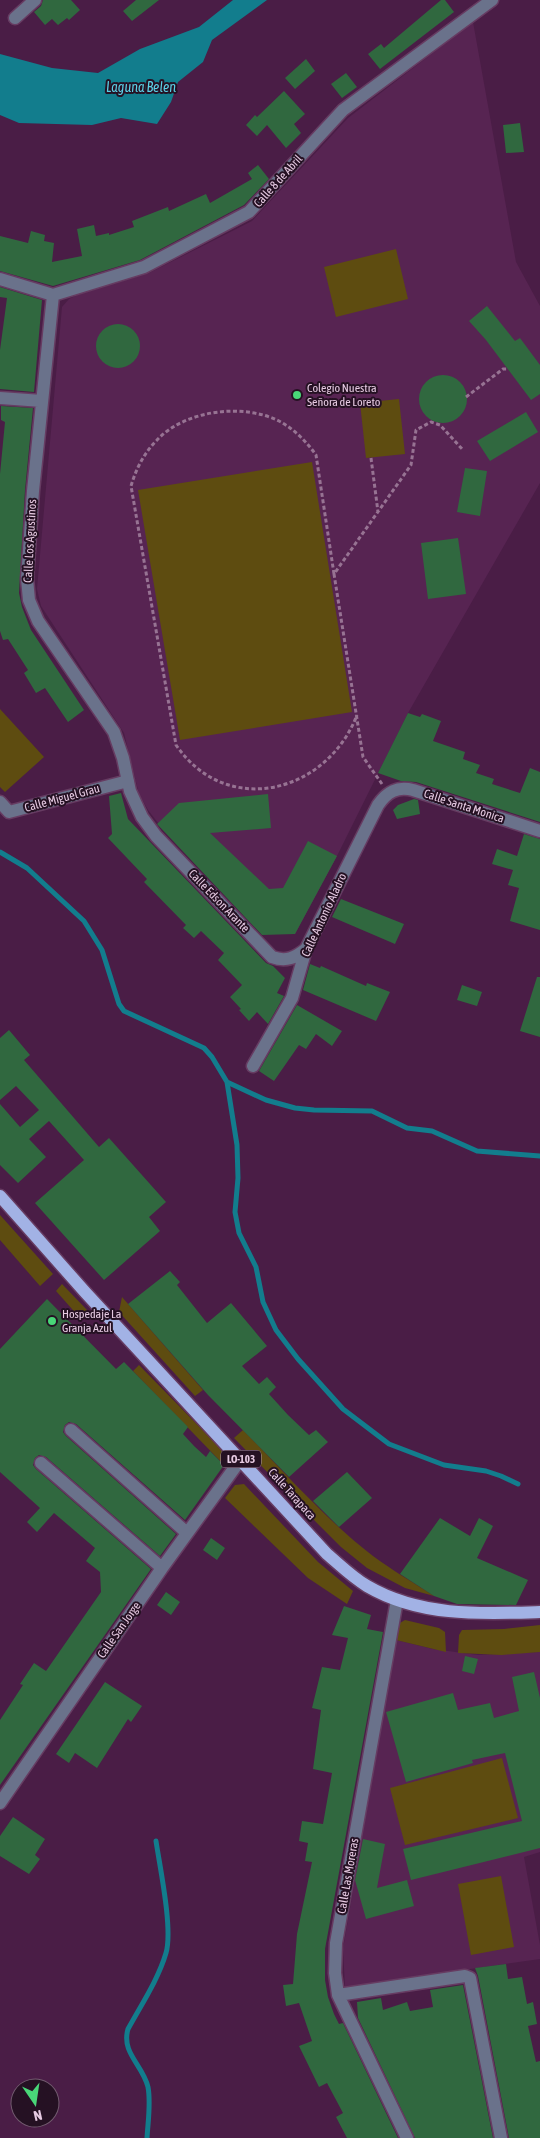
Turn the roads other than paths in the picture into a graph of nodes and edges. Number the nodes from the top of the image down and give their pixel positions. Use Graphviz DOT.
graph roads {
  1 [pos="35,0"];
  2 [pos="492,0"];
  3 [pos="15,18"];
  4 [pos="0,279"];
  5 [pos="53,294"];
  6 [pos="0,398"];
  7 [pos="42,401"];
  8 [pos="128,781"];
  9 [pos="388,793"];
  10 [pos="0,802"];
  11 [pos="142,817"];
  12 [pos="540,831"];
  13 [pos="306,949"];
  14 [pos="253,1066"];
  15 [pos="0,1196"];
  16 [pos="71,1430"];
  17 [pos="241,1459"];
  18 [pos="41,1463"];
  19 [pos="187,1533"];
  20 [pos="162,1568"];
  21 [pos="397,1600"];
  22 [pos="540,1612"];
  23 [pos="0,1803"];
  24 [pos="338,1995"];
  25 [pos="408,2138"];
  26 [pos="501,2138"];
  1 -- 3 [label="street"];
  2 -- 5 [label="street, Calle 8 de Abril"];
  4 -- 5 [label="street"];
  5 -- 7 [label="street, Calle Los Agustinos"];
  6 -- 7 [label="street"];
  7 -- 8 [label="street, Calle Los Agustinos"];
  8 -- 10 [label="street, Calle Miguel Grau"];
  8 -- 11 [label="street, Calle Los Agustinos"];
  9 -- 12 [label="street, Calle Santa Monica"];
  9 -- 13 [label="street, Calle Antonio Aladro"];
  11 -- 13 [label="street, Calle Edson Arante"];
  13 -- 14 [label="street, Calle Antonio Aladro"];
  15 -- 17 [label="main road, Calle Tarapaca / LO-103"];
  16 -- 19 [label="street"];
  17 -- 19 [label="street, Calle San Jorge"];
  17 -- 21 [label="main road, Calle Tarapaca / LO-103"];
  18 -- 20 [label="street"];
  19 -- 20 [label="street, Calle San Jorge"];
  20 -- 23 [label="street, Calle San Jorge"];
  21 -- 22 [label="main road, Calle Tarapaca / LO-103"];
  21 -- 24 [label="street, Calle Las Moreras"];
  24 -- 25 [label="street, Calle Las Moreras"];
  24 -- 26 [label="street"];
}
